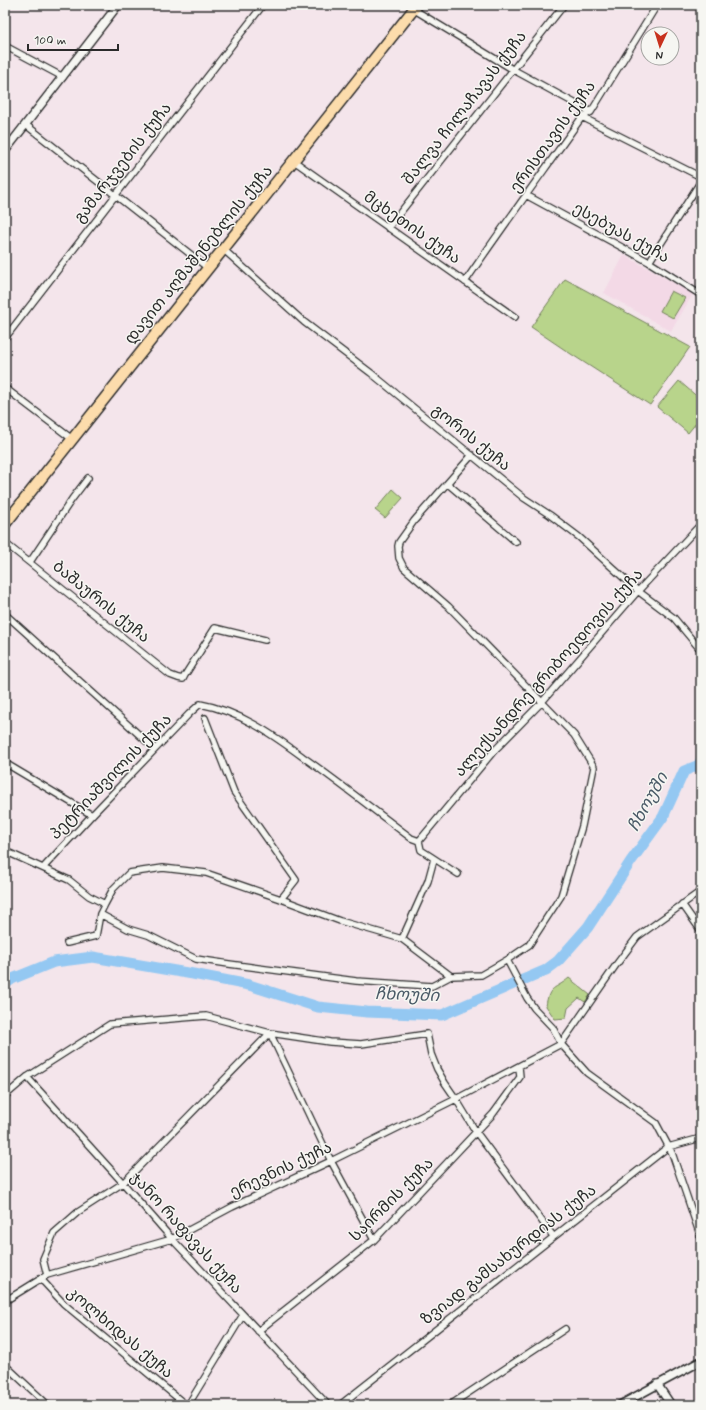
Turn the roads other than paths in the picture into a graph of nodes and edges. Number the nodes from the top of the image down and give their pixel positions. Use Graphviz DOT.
graph roads {
  1 [pos="118,5"];
  2 [pos="263,5"];
  3 [pos="564,5"];
  4 [pos="658,5"];
  5 [pos="415,7"];
  6 [pos="5,46"];
  7 [pos="512,69"];
  8 [pos="63,77"];
  9 [pos="591,112"];
  10 [pos="582,117"];
  11 [pos="26,125"];
  12 [pos="5,151"];
  13 [pos="294,162"];
  14 [pos="701,177"];
  15 [pos="701,181"];
  16 [pos="526,195"];
  17 [pos="114,196"];
  18 [pos="388,228"];
  19 [pos="223,249"];
  20 [pos="649,262"];
  21 [pos="208,268"];
  22 [pos="465,282"];
  23 [pos="701,295"];
  24 [pos="514,317"];
  25 [pos="5,338"];
  26 [pos="5,388"];
  27 [pos="72,439"];
  28 [pos="472,455"];
  29 [pos="88,478"];
  30 [pos="448,484"];
  31 [pos="5,524"];
  32 [pos="701,524"];
  33 [pos="516,542"];
  34 [pos="5,543"];
  35 [pos="30,562"];
  36 [pos="638,591"];
  37 [pos="5,614"];
  38 [pos="265,640"];
  39 [pos="699,648"];
  40 [pos="542,702"];
  41 [pos="206,718"];
  42 [pos="155,749"];
  43 [pos="5,763"];
  44 [pos="92,815"];
  45 [pos="419,841"];
  46 [pos="5,851"];
  47 [pos="434,859"];
  48 [pos="43,868"];
  49 [pos="458,874"];
  50 [pos="701,891"];
  51 [pos="281,899"];
  52 [pos="105,904"];
  53 [pos="682,904"];
  54 [pos="100,914"];
  55 [pos="701,932"];
  56 [pos="402,939"];
  57 [pos="67,943"];
  58 [pos="507,960"];
  59 [pos="451,976"];
  60 [pos="270,1033"];
  61 [pos="561,1044"];
  62 [pos="519,1067"];
  63 [pos="27,1077"];
  64 [pos="5,1096"];
  65 [pos="456,1099"];
  66 [pos="476,1132"];
  67 [pos="701,1138"];
  68 [pos="668,1147"];
  69 [pos="331,1161"];
  70 [pos="123,1183"];
  71 [pos="554,1236"];
  72 [pos="701,1238"];
  73 [pos="172,1239"];
  74 [pos="374,1240"];
  75 [pos="47,1275"];
  76 [pos="40,1278"];
  77 [pos="5,1301"];
  78 [pos="243,1315"];
  79 [pos="565,1328"];
  80 [pos="258,1331"];
  81 [pos="701,1361"];
  82 [pos="5,1365"];
  83 [pos="658,1384"];
  84 [pos="48,1405"];
  85 [pos="187,1405"];
  86 [pos="328,1405"];
  87 [pos="340,1405"];
  88 [pos="450,1405"];
  89 [pos="620,1405"];
  90 [pos="671,1405"];
  1 -- 8 [label="main road"];
  2 -- 17 [label="street, გამარჯვების ქუჩა"];
  3 -- 7 [label="street, შალვა ჩილაჩავას ქუჩა"];
  4 -- 9 [label="street, ერისთავის ქუჩა"];
  5 -- 7 [label="street"];
  5 -- 13 [label="highway, დავით აღმაშენებლის ქუჩა"];
  6 -- 8 [label="street"];
  7 -- 9 [label="street"];
  7 -- 18 [label="street, შალვა ჩილაჩავას ქუჩა"];
  8 -- 11 [label="main road"];
  9 -- 10 [label="street, ერისთავის ქუჩა"];
  10 -- 14 [label="street"];
  10 -- 16 [label="street, ერისთავის ქუჩა"];
  11 -- 12 [label="main road"];
  11 -- 17 [label="street"];
  13 -- 18 [label="street, მცხეთის ქუჩა"];
  13 -- 19 [label="highway, დავით აღმაშენებლის ქუჩა"];
  15 -- 20 [label="street"];
  16 -- 20 [label="street, ესებუას ქუჩა"];
  16 -- 22 [label="street, ერისთავის ქუჩა"];
  17 -- 21 [label="street"];
  17 -- 25 [label="street, გამარჯვების ქუჩა"];
  18 -- 22 [label="street, მცხეთის ქუჩა"];
  19 -- 21 [label="highway, დავით აღმაშენებლის ქუჩა"];
  19 -- 28 [label="street, გორის ქუჩა"];
  20 -- 23 [label="street, ესებუას ქუჩა"];
  21 -- 27 [label="highway, დავით აღმაშენებლის ქუჩა"];
  22 -- 24 [label="street, მცხეთის ქუჩა"];
  26 -- 27 [label="street"];
  27 -- 31 [label="highway, დავით აღმაშენებლის ქუჩა"];
  28 -- 30 [label="street"];
  28 -- 36 [label="street, გორის ქუჩა"];
  29 -- 35 [label="street"];
  30 -- 33 [label="street"];
  30 -- 40 [label="street"];
  32 -- 36 [label="street, ალექსანდრე გრიბოედოვის ქუჩა"];
  34 -- 35 [label="street, ბაშაურის ქუჩა"];
  35 -- 38 [label="street, ბაშაურის ქუჩა"];
  36 -- 39 [label="street, გორის ქუჩა"];
  36 -- 40 [label="street, ალექსანდრე გრიბოედოვის ქუჩა"];
  37 -- 42 [label="street"];
  40 -- 45 [label="street, ალექსანდრე გრიბოედოვის ქუჩა"];
  40 -- 58 [label="street"];
  41 -- 51 [label="street"];
  42 -- 44 [label="street, პეტრიაშვილის ქუჩა"];
  42 -- 45 [label="street, პეტრიაშვილის ქუჩა"];
  43 -- 44 [label="street"];
  44 -- 48 [label="street, პეტრიაშვილის ქუჩა"];
  45 -- 47 [label="street"];
  46 -- 48 [label="street"];
  47 -- 49 [label="street"];
  47 -- 56 [label="street"];
  48 -- 52 [label="street"];
  50 -- 53 [label="street"];
  51 -- 52 [label="street"];
  51 -- 56 [label="street"];
  52 -- 54 [label="street"];
  53 -- 55 [label="street"];
  53 -- 61 [label="street"];
  54 -- 57 [label="street"];
  54 -- 59 [label="street"];
  56 -- 59 [label="street"];
  58 -- 59 [label="street"];
  58 -- 61 [label="street"];
  60 -- 63 [label="street"];
  60 -- 65 [label="street"];
  60 -- 69 [label="street"];
  60 -- 70 [label="street"];
  61 -- 62 [label="street, ერევნის ქუჩა"];
  61 -- 68 [label="street"];
  62 -- 65 [label="street, ერევნის ქუჩა"];
  62 -- 66 [label="street, საირმის ქუჩა"];
  63 -- 64 [label="street"];
  63 -- 70 [label="street, ჯანო რაფავას ქუჩა"];
  65 -- 66 [label="street"];
  65 -- 69 [label="street, ერევნის ქუჩა"];
  66 -- 71 [label="street"];
  66 -- 74 [label="street, საირმის ქუჩა"];
  67 -- 68 [label="street, ზვიად გამსახურდიას ქუჩა"];
  68 -- 71 [label="street, ზვიად გამსახურდიას ქუჩა"];
  68 -- 72 [label="street"];
  69 -- 73 [label="street, ერევნის ქუჩა"];
  69 -- 74 [label="street"];
  70 -- 73 [label="street, ჯანო რაფავას ქუჩა"];
  70 -- 75 [label="street"];
  71 -- 87 [label="street, ზვიად გამსახურდიას ქუჩა"];
  73 -- 75 [label="street, ერევნის ქუჩა"];
  73 -- 78 [label="street, ჯანო რაფავას ქუჩა"];
  74 -- 80 [label="street, საირმის ქუჩა"];
  75 -- 76 [label="street, ერევნის ქუჩა"];
  76 -- 77 [label="street, ერევნის ქუჩა"];
  76 -- 85 [label="street, კოლხიდას ქუჩა"];
  78 -- 80 [label="street, ჯანო რაფავას ქუჩა"];
  78 -- 85 [label="street"];
  79 -- 88 [label="street"];
  80 -- 86 [label="street, ჯანო რაფავას ქუჩა"];
  81 -- 83 [label="main road"];
  82 -- 84 [label="street"];
  83 -- 89 [label="main road"];
  83 -- 90 [label="main road"];
}
